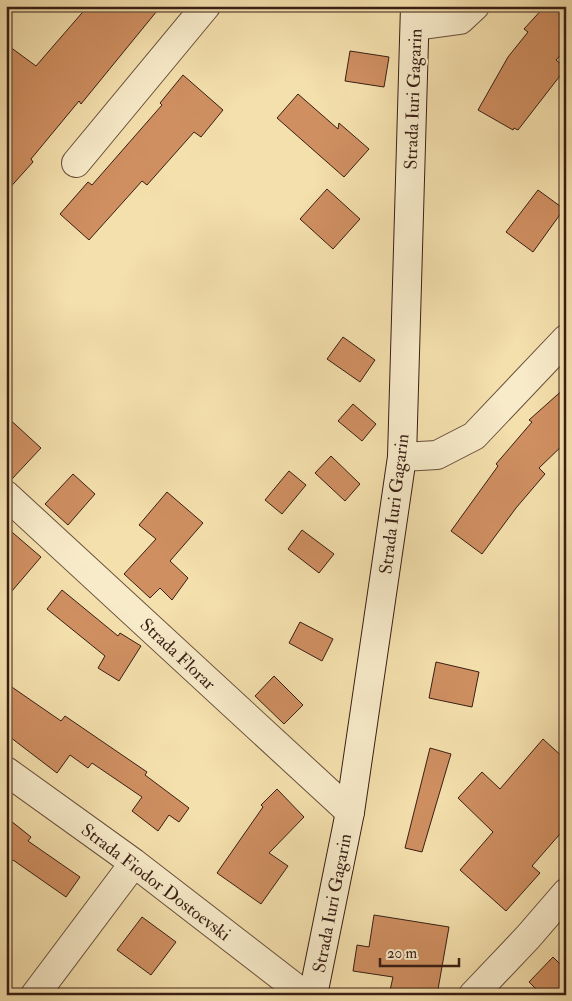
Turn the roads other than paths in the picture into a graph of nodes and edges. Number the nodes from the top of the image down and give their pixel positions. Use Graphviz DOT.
graph roads {
  1 [pos="206,6"];
  2 [pos="475,6"];
  3 [pos="415,16"];
  4 [pos="76,163"];
  5 [pos="566,339"];
  6 [pos="402,457"];
  7 [pos="6,495"];
  8 [pos="6,771"];
  9 [pos="350,812"];
  10 [pos="134,863"];
  11 [pos="566,893"];
  12 [pos="35,995"];
  13 [pos="305,995"];
  14 [pos="313,995"];
  15 [pos="473,995"];
  1 -- 4 [label="street"];
  2 -- 3 [label="street"];
  3 -- 6 [label="street, Strada Iuri Gagarin"];
  5 -- 6 [label="street"];
  6 -- 9 [label="street, Strada Iuri Gagarin"];
  7 -- 9 [label="street, Strada Florar"];
  8 -- 10 [label="street, Strada Fiodor Dostoevski"];
  9 -- 14 [label="street, Strada Iuri Gagarin"];
  10 -- 12 [label="street"];
  10 -- 13 [label="street, Strada Fiodor Dostoevski"];
  11 -- 15 [label="street"];
}
